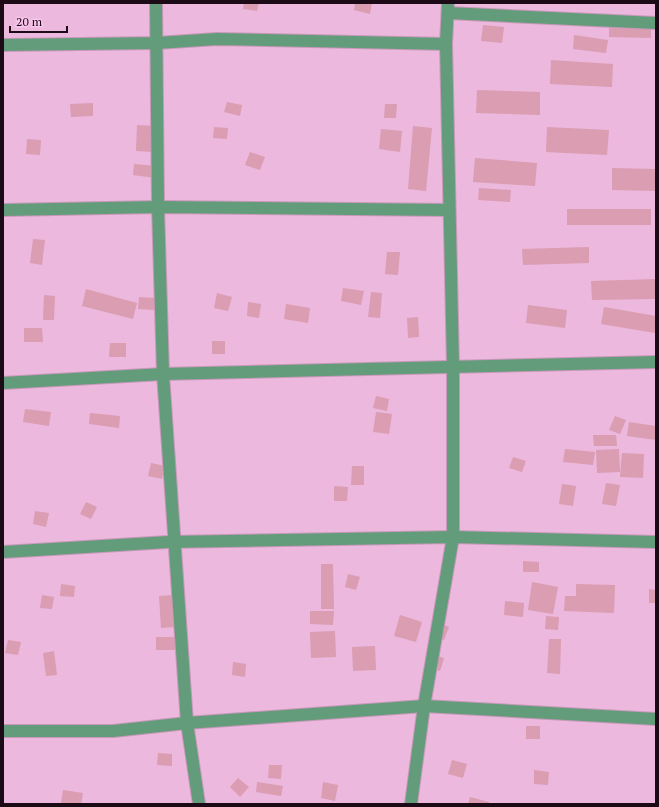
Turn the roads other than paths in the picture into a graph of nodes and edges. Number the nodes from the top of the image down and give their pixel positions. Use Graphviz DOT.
graph roads {
  1 [pos="156,3"];
  2 [pos="448,8"];
  3 [pos="656,23"];
  4 [pos="157,43"];
  5 [pos="446,44"];
  6 [pos="3,45"];
  7 [pos="158,207"];
  8 [pos="3,210"];
  9 [pos="449,210"];
  10 [pos="656,362"];
  11 [pos="453,367"];
  12 [pos="163,374"];
  13 [pos="3,383"];
  14 [pos="453,537"];
  15 [pos="174,542"];
  16 [pos="656,542"];
  17 [pos="3,552"];
  18 [pos="424,706"];
  19 [pos="656,719"];
  20 [pos="188,723"];
  21 [pos="3,731"];
  22 [pos="199,804"];
  23 [pos="411,804"];
  1 -- 4 [label="street"];
  2 -- 3 [label="street"];
  2 -- 5 [label="street"];
  4 -- 5 [label="street"];
  4 -- 6 [label="street"];
  4 -- 7 [label="street"];
  5 -- 9 [label="street"];
  7 -- 8 [label="street"];
  7 -- 9 [label="street"];
  7 -- 12 [label="street"];
  9 -- 11 [label="street"];
  10 -- 11 [label="street"];
  11 -- 12 [label="street"];
  11 -- 14 [label="street"];
  12 -- 13 [label="street"];
  12 -- 15 [label="street"];
  14 -- 15 [label="street"];
  14 -- 16 [label="street"];
  14 -- 18 [label="street"];
  15 -- 17 [label="street"];
  15 -- 20 [label="street"];
  18 -- 19 [label="street"];
  18 -- 20 [label="street"];
  18 -- 23 [label="street"];
  20 -- 21 [label="street"];
  20 -- 22 [label="street"];
}
